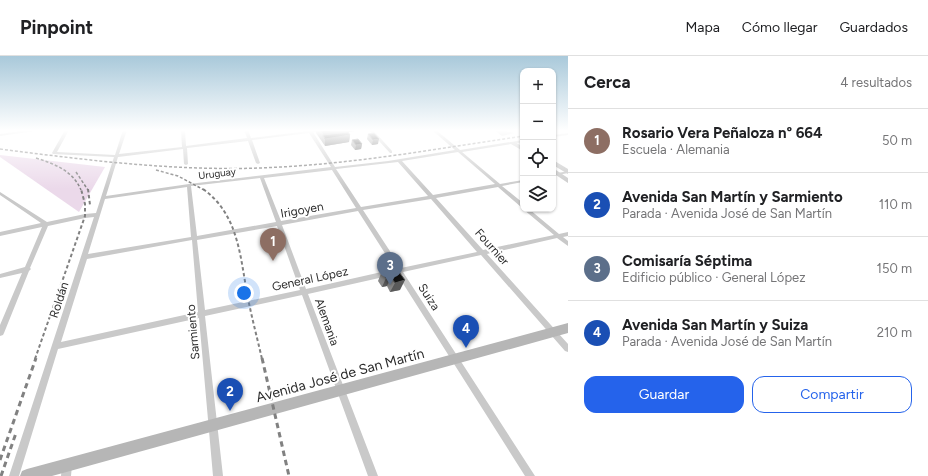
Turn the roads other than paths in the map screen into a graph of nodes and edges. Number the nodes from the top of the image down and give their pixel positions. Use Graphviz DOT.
graph roads {
  1 [pos="56,150"];
  2 [pos="119,150"];
  3 [pos="171,150"];
  4 [pos="185,150"];
  5 [pos="253,150"];
  6 [pos="321,150"];
  7 [pos="389,150"];
  8 [pos="458,150"];
  9 [pos="461,150"];
  10 [pos="391,152"];
  11 [pos="117,156"];
  12 [pos="399,160"];
  13 [pos="258,163"];
  14 [pos="186,164"];
  15 [pos="556,164"];
  16 [pos="333,168"];
  17 [pos="568,172"];
  18 [pos="556,175"];
  19 [pos="261,176"];
  20 [pos="568,181"];
  21 [pos="520,182"];
  22 [pos="190,185"];
  23 [pos="499,185"];
  24 [pos="0,193"];
  25 [pos="432,197"];
  26 [pos="104,198"];
  27 [pos="520,203"];
  28 [pos="360,210"];
  29 [pos="530,212"];
  30 [pos="98,215"];
  31 [pos="46,224"];
  32 [pos="279,224"];
  33 [pos="0,234"];
  34 [pos="568,234"];
  35 [pos="558,236"];
  36 [pos="195,238"];
  37 [pos="568,244"];
  38 [pos="482,253"];
  39 [pos="85,257"];
  40 [pos="28,269"];
  41 [pos="399,271"];
  42 [pos="0,276"];
  43 [pos="304,292"];
  44 [pos="202,314"];
  45 [pos="568,328"];
  46 [pos="553,332"];
  47 [pos="0,333"];
  48 [pos="56,346"];
  49 [pos="568,349"];
  50 [pos="456,359"];
  51 [pos="341,390"];
  52 [pos="213,425"];
  53 [pos="66,470"];
  54 [pos="14,476"];
  55 [pos="27,476"];
  56 [pos="218,476"];
  57 [pos="373,476"];
  58 [pos="530,476"];
  1 -- 11 [label="street"];
  2 -- 11 [label="street, Roldán"];
  3 -- 11 [label="street"];
  4 -- 14 [label="street"];
  5 -- 13 [label="street"];
  6 -- 16 [label="street, Suiza"];
  7 -- 10 [label="street"];
  8 -- 9 [label="street"];
  8 -- 12 [label="street"];
  8 -- 23 [label="street"];
  11 -- 26 [label="street, Roldán"];
  12 -- 16 [label="street, Uruguay"];
  12 -- 25 [label="street, Fournier"];
  15 -- 17 [label="street"];
  16 -- 19 [label="street, Uruguay"];
  16 -- 28 [label="street, Suiza"];
  17 -- 18 [label="street"];
  18 -- 20 [label="street"];
  19 -- 22 [label="street, Uruguay"];
  19 -- 32 [label="street, Alemania"];
  21 -- 23 [label="street, Irigoyen"];
  22 -- 26 [label="street, Uruguay"];
  22 -- 36 [label="street, Sarmiento"];
  23 -- 25 [label="street, Irigoyen"];
  23 -- 27 [label="street"];
  24 -- 31 [label="street"];
  25 -- 28 [label="street, Irigoyen"];
  25 -- 38 [label="street, Fournier"];
  26 -- 30 [label="street, Roldán"];
  28 -- 32 [label="street, Irigoyen"];
  28 -- 41 [label="street, Suiza"];
  29 -- 35 [label="street"];
  30 -- 31 [label="street"];
  30 -- 39 [label="street, Roldán"];
  31 -- 33 [label="street"];
  31 -- 40 [label="street"];
  32 -- 36 [label="street, Irigoyen"];
  32 -- 43 [label="street, Alemania"];
  34 -- 35 [label="street, General López"];
  35 -- 37 [label="street"];
  35 -- 38 [label="street, General López"];
  36 -- 39 [label="street, Irigoyen"];
  36 -- 44 [label="street, Sarmiento"];
  38 -- 41 [label="street, General López"];
  38 -- 46 [label="street, Fournier"];
  39 -- 48 [label="street, Roldán"];
  40 -- 42 [label="street"];
  40 -- 47 [label="street"];
  41 -- 43 [label="street, General López"];
  41 -- 50 [label="street, Suiza"];
  43 -- 44 [label="street, General López"];
  43 -- 51 [label="street, Alemania"];
  44 -- 48 [label="street, General López"];
  44 -- 52 [label="street, Sarmiento"];
  45 -- 46 [label="main road, Avenida José de San Martín"];
  46 -- 49 [label="street, Fournier"];
  46 -- 50 [label="main road, Avenida José de San Martín"];
  48 -- 54 [label="street, Roldán"];
  50 -- 51 [label="main road, Avenida José de San Martín"];
  50 -- 58 [label="street, Suiza"];
  51 -- 52 [label="main road, Avenida José de San Martín"];
  51 -- 57 [label="street, Alemania"];
  52 -- 53 [label="main road, Avenida José de San Martín"];
  52 -- 56 [label="street, Sarmiento"];
  53 -- 55 [label="main road, Avenida José de San Martín"];
}
